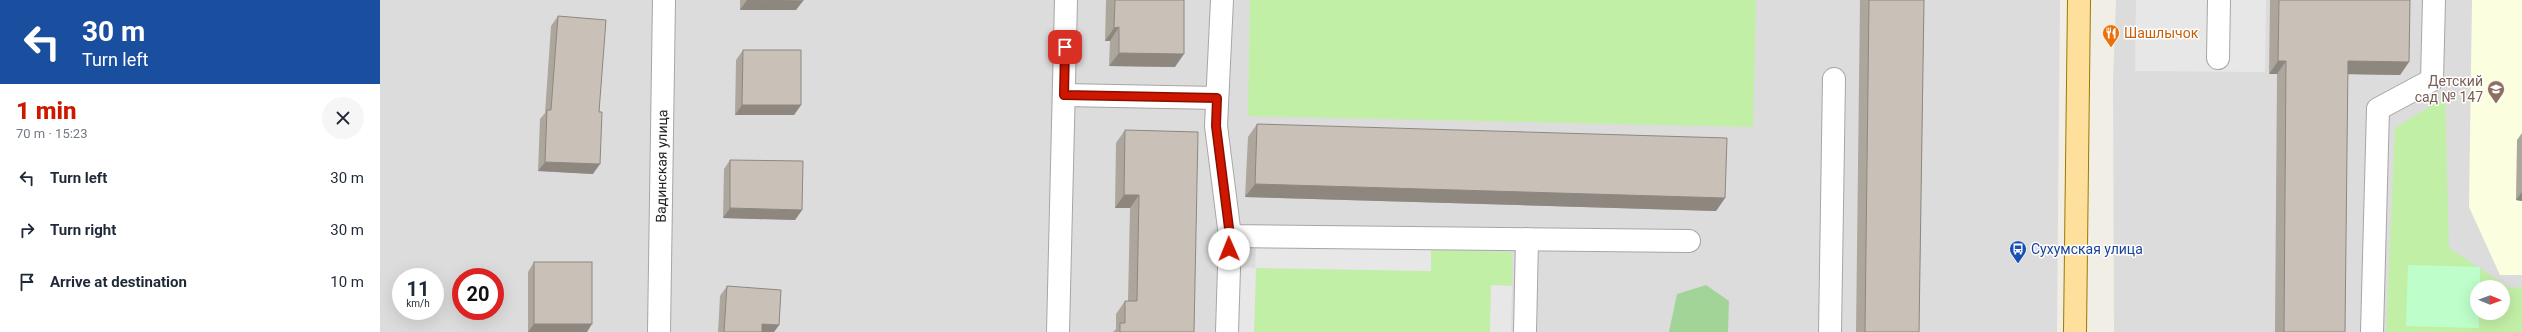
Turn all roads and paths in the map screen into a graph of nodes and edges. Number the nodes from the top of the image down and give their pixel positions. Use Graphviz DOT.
graph roads {
  1 [pos="664,0"];
  2 [pos="1066,0"];
  3 [pos="1222,0"];
  4 [pos="2079,0"];
  5 [pos="2219,0"];
  6 [pos="2434,0"];
  7 [pos="2218,58"];
  8 [pos="1834,79"];
  9 [pos="1064,95"];
  10 [pos="1217,98"];
  11 [pos="1230,236"];
  12 [pos="1527,239"];
  13 [pos="1689,241"];
  14 [pos="659,332"];
  15 [pos="1058,332"];
  16 [pos="1227,332"];
  17 [pos="1525,332"];
  18 [pos="1830,332"];
  19 [pos="2075,332"];
  20 [pos="2372,332"];
  1 -- 14 [label="street, Вадинская улица"];
  2 -- 9 [label="street"];
  3 -- 10 [label="street"];
  4 -- 19 [label="main road"];
  5 -- 7 [label="street"];
  6 -- 20 [label="street"];
  8 -- 18 [label="street"];
  9 -- 10 [label="street"];
  9 -- 15 [label="street"];
  10 -- 11 [label="street"];
  11 -- 12 [label="street"];
  11 -- 16 [label="street"];
  12 -- 13 [label="street"];
  12 -- 17 [label="street"];
}
